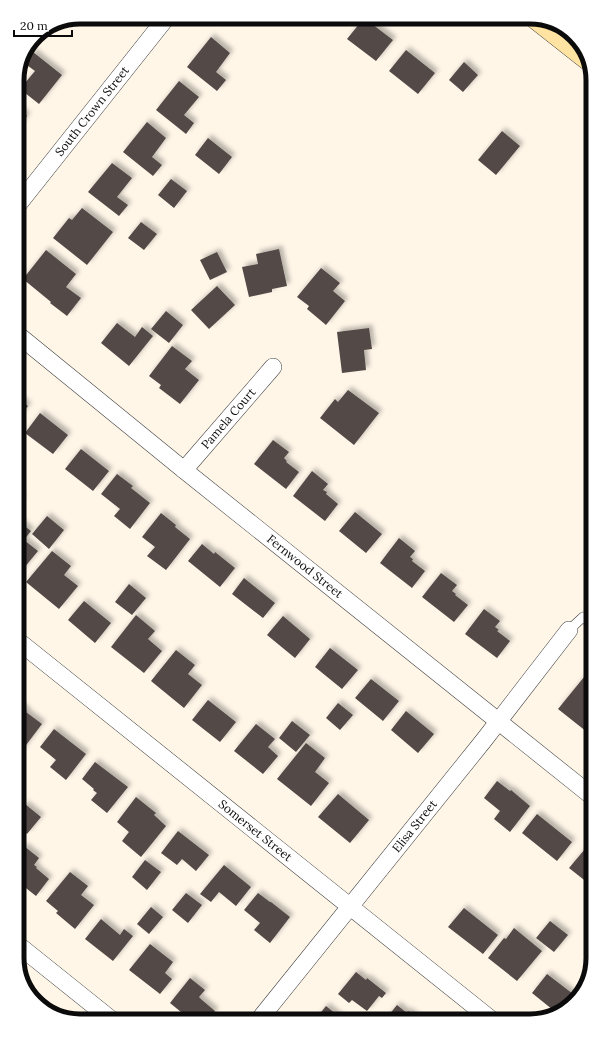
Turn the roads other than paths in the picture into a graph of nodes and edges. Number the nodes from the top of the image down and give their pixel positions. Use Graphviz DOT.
graph roads {
  1 [pos="161,24"];
  2 [pos="547,27"];
  3 [pos="578,51"];
  4 [pos="24,197"];
  5 [pos="24,340"];
  6 [pos="273,367"];
  7 [pos="184,470"];
  8 [pos="586,620"];
  9 [pos="569,630"];
  10 [pos="24,646"];
  11 [pos="498,721"];
  12 [pos="586,791"];
  13 [pos="349,906"];
  14 [pos="24,950"];
  15 [pos="104,1014"];
  16 [pos="264,1014"];
  17 [pos="484,1014"];
  1 -- 4 [label="street, South Crown Street"];
  2 -- 3 [label="main road"];
  5 -- 7 [label="street, Fernwood Street"];
  6 -- 7 [label="street, Pamela Court"];
  7 -- 11 [label="street, Fernwood Street"];
  8 -- 9 [label="lane"];
  9 -- 11 [label="street, Elisa Street"];
  10 -- 13 [label="street, Somerset Street"];
  11 -- 12 [label="street, Fernwood Street"];
  11 -- 13 [label="street, Elisa Street"];
  13 -- 16 [label="street, Elisa Street"];
  13 -- 17 [label="street, Somerset Street"];
  14 -- 15 [label="street"];
}
